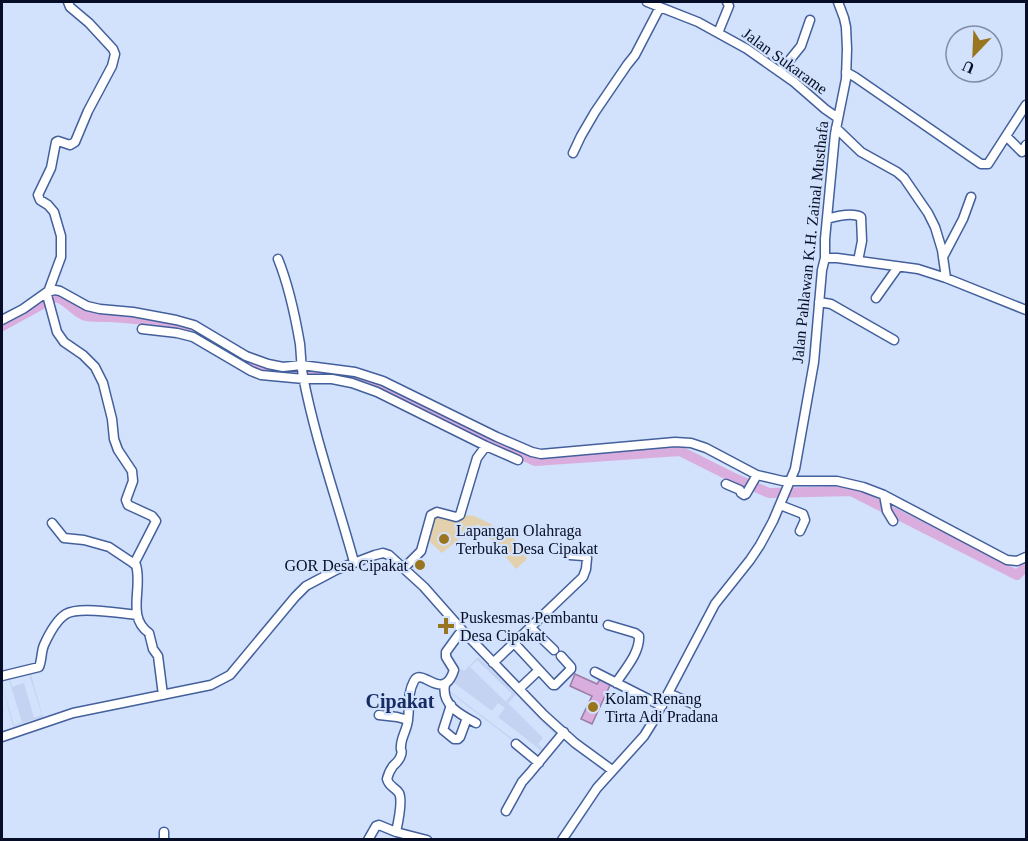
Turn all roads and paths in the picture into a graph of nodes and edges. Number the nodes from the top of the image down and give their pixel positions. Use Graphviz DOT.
graph roads {
  1 [pos="68,2"];
  2 [pos="647,2"];
  3 [pos="727,2"];
  4 [pos="838,2"];
  5 [pos="660,7"];
  6 [pos="810,20"];
  7 [pos="718,33"];
  8 [pos="780,72"];
  9 [pos="846,72"];
  10 [pos="1026,105"];
  11 [pos="838,118"];
  12 [pos="836,128"];
  13 [pos="1006,136"];
  14 [pos="1025,152"];
  15 [pos="573,153"];
  16 [pos="970,197"];
  17 [pos="827,219"];
  18 [pos="943,257"];
  19 [pos="825,258"];
  20 [pos="278,259"];
  21 [pos="858,261"];
  22 [pos="898,267"];
  23 [pos="946,278"];
  24 [pos="48,297"];
  25 [pos="876,298"];
  26 [pos="819,302"];
  27 [pos="1026,310"];
  28 [pos="2,321"];
  29 [pos="142,330"];
  30 [pos="894,340"];
  31 [pos="302,372"];
  32 [pos="493,444"];
  33 [pos="518,460"];
  34 [pos="753,482"];
  35 [pos="790,483"];
  36 [pos="726,484"];
  37 [pos="885,502"];
  38 [pos="781,503"];
  39 [pos="893,521"];
  40 [pos="52,523"];
  41 [pos="800,531"];
  42 [pos="570,555"];
  43 [pos="1026,557"];
  44 [pos="354,562"];
  45 [pos="134,564"];
  46 [pos="404,568"];
  47 [pos="136,615"];
  48 [pos="608,625"];
  49 [pos="530,627"];
  50 [pos="462,630"];
  51 [pos="514,643"];
  52 [pos="554,650"];
  53 [pos="561,656"];
  54 [pos="494,663"];
  55 [pos="539,670"];
  56 [pos="595,672"];
  57 [pos="2,676"];
  58 [pos="616,683"];
  59 [pos="445,685"];
  60 [pos="519,689"];
  61 [pos="668,693"];
  62 [pos="171,694"];
  63 [pos="693,704"];
  64 [pos="451,705"];
  65 [pos="662,706"];
  66 [pos="379,715"];
  67 [pos="467,718"];
  68 [pos="408,720"];
  69 [pos="476,723"];
  70 [pos="564,732"];
  71 [pos="2,737"];
  72 [pos="516,744"];
  73 [pos="539,763"];
  74 [pos="612,770"];
  75 [pos="506,811"];
  76 [pos="396,832"];
  77 [pos="368,840"];
  78 [pos="427,840"];
  79 [pos="562,840"];
  1 -- 24 [label="street"];
  2 -- 5 [label="street, Jalan Sukarame"];
  3 -- 7 [label="street"];
  4 -- 9 [label="street, Jalan Pahlawan K.H. Zainal Musthafa"];
  5 -- 7 [label="street, Jalan Sukarame"];
  5 -- 15 [label="street"];
  6 -- 8 [label="street"];
  7 -- 8 [label="street, Jalan Sukarame"];
  8 -- 11 [label="street, Jalan Sukarame"];
  9 -- 11 [label="street, Jalan Pahlawan K.H. Zainal Musthafa"];
  9 -- 13 [label="street"];
  10 -- 13 [label="street"];
  11 -- 12 [label="street, Jalan Pahlawan K.H. Zainal Musthafa"];
  12 -- 17 [label="street, Jalan Pahlawan K.H. Zainal Musthafa"];
  12 -- 18 [label="street"];
  13 -- 14 [label="street"];
  16 -- 18 [label="street"];
  17 -- 19 [label="street, Jalan Pahlawan K.H. Zainal Musthafa"];
  17 -- 21 [label="street"];
  18 -- 23 [label="street"];
  19 -- 21 [label="street"];
  19 -- 26 [label="street, Jalan Pahlawan K.H. Zainal Musthafa"];
  20 -- 31 [label="street"];
  21 -- 22 [label="street"];
  22 -- 23 [label="street"];
  22 -- 25 [label="street"];
  23 -- 27 [label="street"];
  24 -- 28 [label="street"];
  24 -- 31 [label="street"];
  24 -- 45 [label="street"];
  26 -- 30 [label="street"];
  26 -- 35 [label="street, Jalan Pahlawan K.H. Zainal Musthafa"];
  29 -- 31 [label="street"];
  31 -- 32 [label="street"];
  31 -- 32 [label="street"];
  31 -- 44 [label="street"];
  32 -- 33 [label="street"];
  32 -- 34 [label="street"];
  32 -- 46 [label="street"];
  34 -- 35 [label="street"];
  34 -- 36 [label="street"];
  35 -- 37 [label="street"];
  35 -- 38 [label="street, Jalan Pahlawan K.H. Zainal Musthafa"];
  37 -- 39 [label="street"];
  37 -- 43 [label="street"];
  38 -- 41 [label="street"];
  38 -- 61 [label="street, Jalan Pahlawan K.H. Zainal Musthafa"];
  40 -- 45 [label="street"];
  42 -- 49 [label="street"];
  44 -- 46 [label="street"];
  44 -- 62 [label="street"];
  45 -- 47 [label="street"];
  46 -- 50 [label="street"];
  47 -- 57 [label="street"];
  47 -- 62 [label="street"];
  48 -- 58 [label="street"];
  49 -- 51 [label="street"];
  49 -- 52 [label="street"];
  50 -- 54 [label="street"];
  50 -- 59 [label="street"];
  51 -- 54 [label="street"];
  51 -- 55 [label="street"];
  53 -- 55 [label="street"];
  54 -- 60 [label="street"];
  55 -- 60 [label="street"];
  56 -- 58 [label="street"];
  58 -- 65 [label="street"];
  59 -- 64 [label="street"];
  59 -- 68 [label="street"];
  60 -- 70 [label="street"];
  61 -- 63 [label="street"];
  61 -- 65 [label="street, Jalan Pahlawan K.H. Zainal Musthafa"];
  62 -- 71 [label="street"];
  64 -- 67 [label="street"];
  64 -- 67 [label="street"];
  65 -- 74 [label="street, Jalan Pahlawan K.H. Zainal Musthafa"];
  66 -- 68 [label="street"];
  67 -- 69 [label="street"];
  68 -- 76 [label="street"];
  70 -- 73 [label="street"];
  70 -- 74 [label="street"];
  72 -- 73 [label="street"];
  73 -- 75 [label="street"];
  74 -- 79 [label="street, Jalan Pahlawan K.H. Zainal Musthafa"];
  76 -- 77 [label="street"];
  76 -- 78 [label="street"];
}
